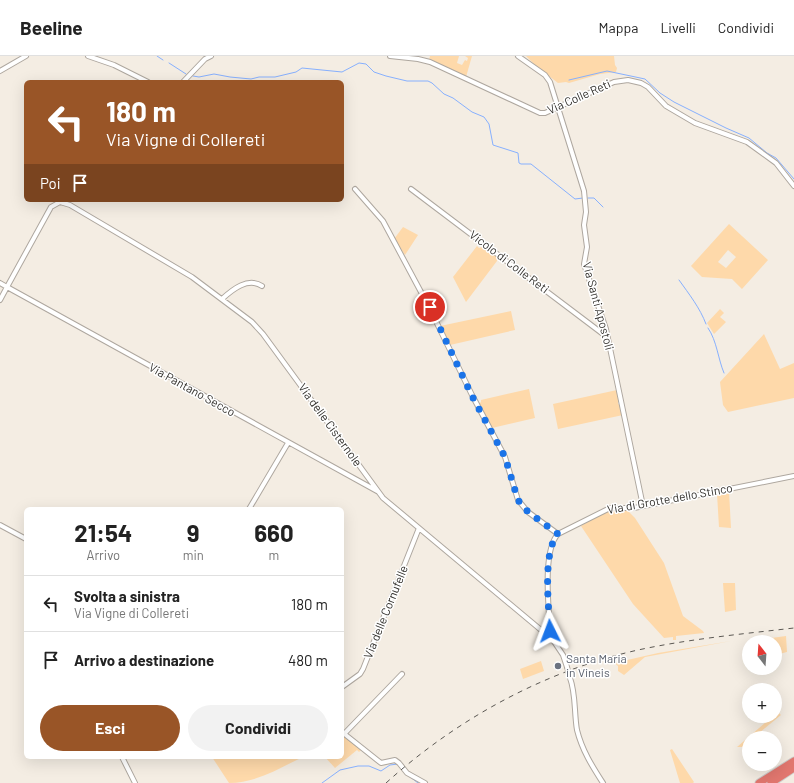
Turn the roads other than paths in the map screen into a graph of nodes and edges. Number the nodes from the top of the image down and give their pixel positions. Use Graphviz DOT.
graph roads {
  1 [pos="26,56"];
  2 [pos="88,56"];
  3 [pos="211,56"];
  4 [pos="390,56"];
  5 [pos="518,56"];
  6 [pos="0,70"];
  7 [pos="144,80"];
  8 [pos="185,80"];
  9 [pos="557,108"];
  10 [pos="794,186"];
  11 [pos="355,189"];
  12 [pos="411,189"];
  13 [pos="57,202"];
  14 [pos="61,202"];
  15 [pos="0,283"];
  16 [pos="262,286"];
  17 [pos="7,287"];
  18 [pos="222,299"];
  19 [pos="0,300"];
  20 [pos="607,337"];
  21 [pos="288,443"];
  22 [pos="794,476"];
  23 [pos="378,492"];
  24 [pos="643,506"];
  25 [pos="251,507"];
  26 [pos="0,524"];
  27 [pos="419,528"];
  28 [pos="558,534"];
  29 [pos="24,538"];
  30 [pos="548,635"];
  31 [pos="402,674"];
  32 [pos="344,686"];
  33 [pos="344,732"];
  34 [pos="344,734"];
  35 [pos="123,759"];
  36 [pos="794,761"];
  37 [pos="794,768"];
  38 [pos="135,783"];
  39 [pos="425,783"];
  40 [pos="603,783"];
  41 [pos="760,783"];
  42 [pos="771,783"];
  1 -- 6 [label="street"];
  2 -- 7 [label="street"];
  3 -- 8 [label="street"];
  4 -- 9 [label="street, Via Colle Reti"];
  5 -- 9 [label="street, Via Santi Apostoli"];
  9 -- 10 [label="street, Via Colle Reti"];
  9 -- 20 [label="street, Via Santi Apostoli"];
  11 -- 28 [label="street"];
  12 -- 20 [label="street, Vicolo di Colle Reti"];
  13 -- 17 [label="street, Via delle Cisternole"];
  14 -- 18 [label="street, Via delle Cisternole"];
  15 -- 17 [label="street"];
  16 -- 18 [label="street"];
  17 -- 19 [label="street, Via delle Cisternole"];
  17 -- 21 [label="street, Via Pantano Secco"];
  18 -- 23 [label="street, Via delle Cisternole"];
  20 -- 24 [label="street, Via Santi Apostoli"];
  21 -- 23 [label="street, Via Pantano Secco"];
  21 -- 25 [label="street"];
  22 -- 24 [label="street, Via di Grotte dello Stinco"];
  23 -- 27 [label="street, Via delle Cisternole"];
  24 -- 28 [label="street, Via di Grotte dello Stinco"];
  26 -- 29 [label="street"];
  27 -- 30 [label="street, Via delle Cisternole"];
  27 -- 32 [label="street, Via delle Cornufelle"];
  28 -- 30 [label="street"];
  30 -- 40 [label="street, Via delle Cisternole, bridge"];
  31 -- 33 [label="street"];
  34 -- 39 [label="street"];
  35 -- 38 [label="street"];
  36 -- 41 [label="highway"];
  37 -- 42 [label="highway"];
}
